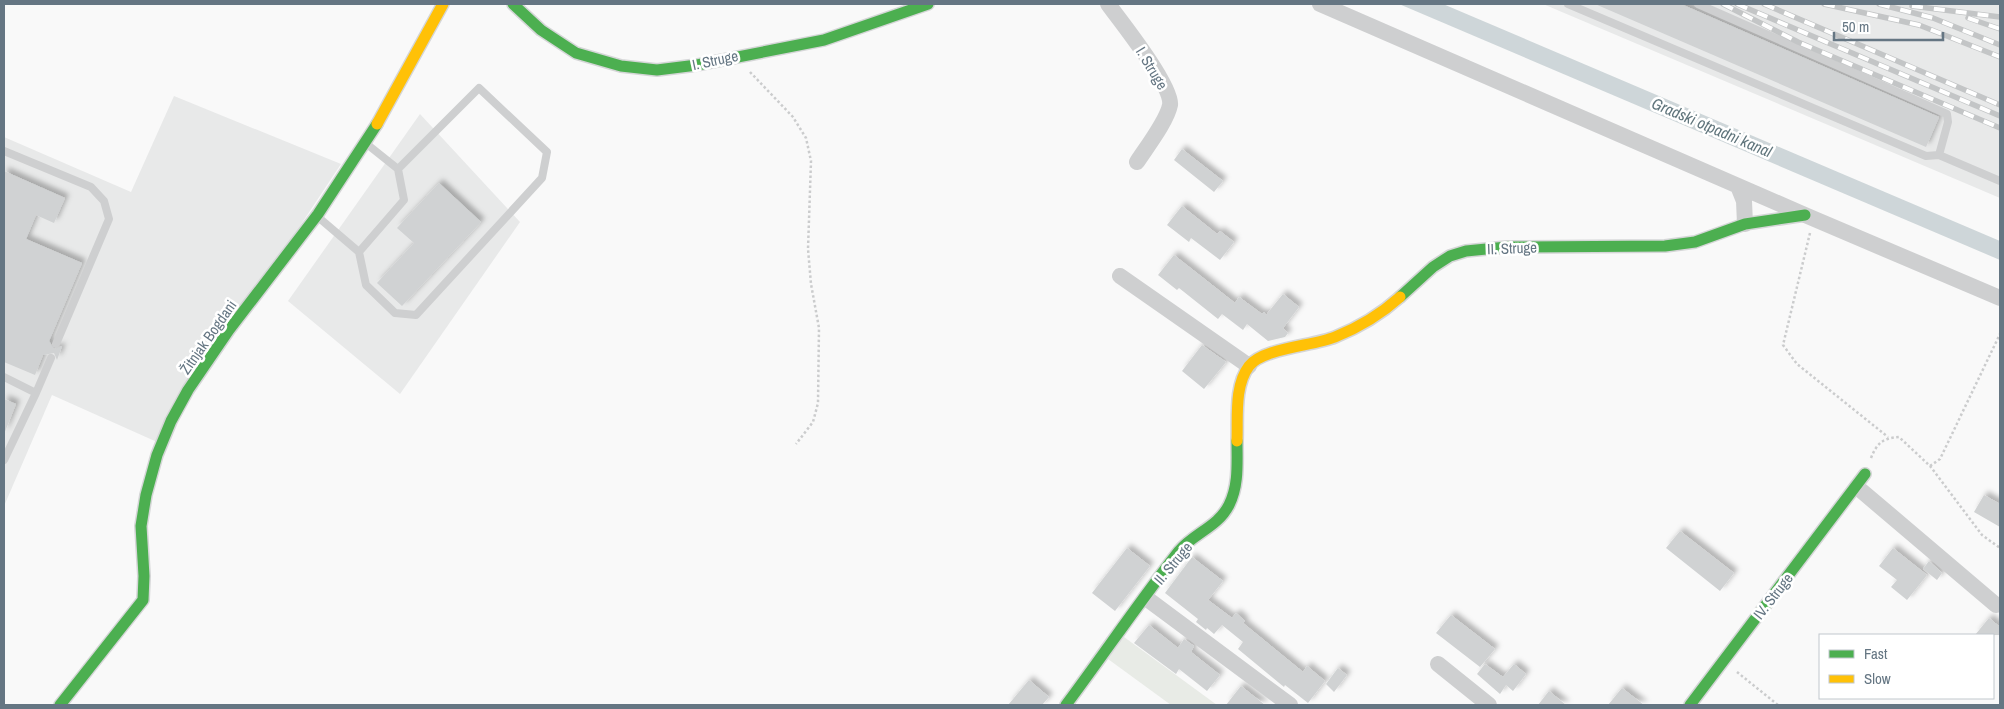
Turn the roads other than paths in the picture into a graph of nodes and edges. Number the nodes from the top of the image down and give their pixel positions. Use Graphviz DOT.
graph roads {
  1 [pos="443,4"];
  2 [pos="513,4"];
  3 [pos="928,4"];
  4 [pos="1108,4"];
  5 [pos="1320,4"];
  6 [pos="1568,4"];
  7 [pos="1698,4"];
  8 [pos="365,143"];
  9 [pos="4,151"];
  10 [pos="1939,155"];
  11 [pos="1137,162"];
  12 [pos="398,170"];
  13 [pos="2000,181"];
  14 [pos="1738,186"];
  15 [pos="317,215"];
  16 [pos="1809,217"];
  17 [pos="1745,224"];
  18 [pos="359,252"];
  19 [pos="1120,276"];
  20 [pos="2000,298"];
  21 [pos="56,344"];
  22 [pos="51,358"];
  23 [pos="1249,366"];
  24 [pos="4,376"];
  25 [pos="36,393"];
  26 [pos="4,460"];
  27 [pos="1861,481"];
  28 [pos="1146,598"];
  29 [pos="1996,604"];
  30 [pos="1438,664"];
  31 [pos="60,705"];
  32 [pos="1066,705"];
  33 [pos="1290,705"];
  34 [pos="1489,705"];
  35 [pos="1690,705"];
  1 -- 8 [label="street, Žitnjak Bogdani"];
  2 -- 3 [label="street, I. Struge"];
  4 -- 11 [label="street, I. Struge"];
  5 -- 14 [label="street"];
  6 -- 10 [label="lane"];
  7 -- 10 [label="lane"];
  8 -- 12 [label="lane"];
  8 -- 15 [label="street, Žitnjak Bogdani"];
  9 -- 21 [label="lane"];
  10 -- 13 [label="lane"];
  12 -- 18 [label="lane"];
  12 -- 18 [label="lane"];
  14 -- 16 [label="street"];
  14 -- 17 [label="street"];
  15 -- 18 [label="lane"];
  15 -- 31 [label="street, Žitnjak Bogdani"];
  16 -- 17 [label="street, II. Struge"];
  16 -- 20 [label="street"];
  17 -- 23 [label="street, II. Struge"];
  19 -- 23 [label="street"];
  22 -- 25 [label="lane"];
  23 -- 28 [label="street, II. Struge"];
  24 -- 25 [label="lane"];
  25 -- 26 [label="lane"];
  27 -- 29 [label="street"];
  27 -- 35 [label="street, IV. Struge"];
  28 -- 32 [label="street, II. Struge"];
  28 -- 33 [label="street, II. Struge"];
  30 -- 34 [label="street"];
}
